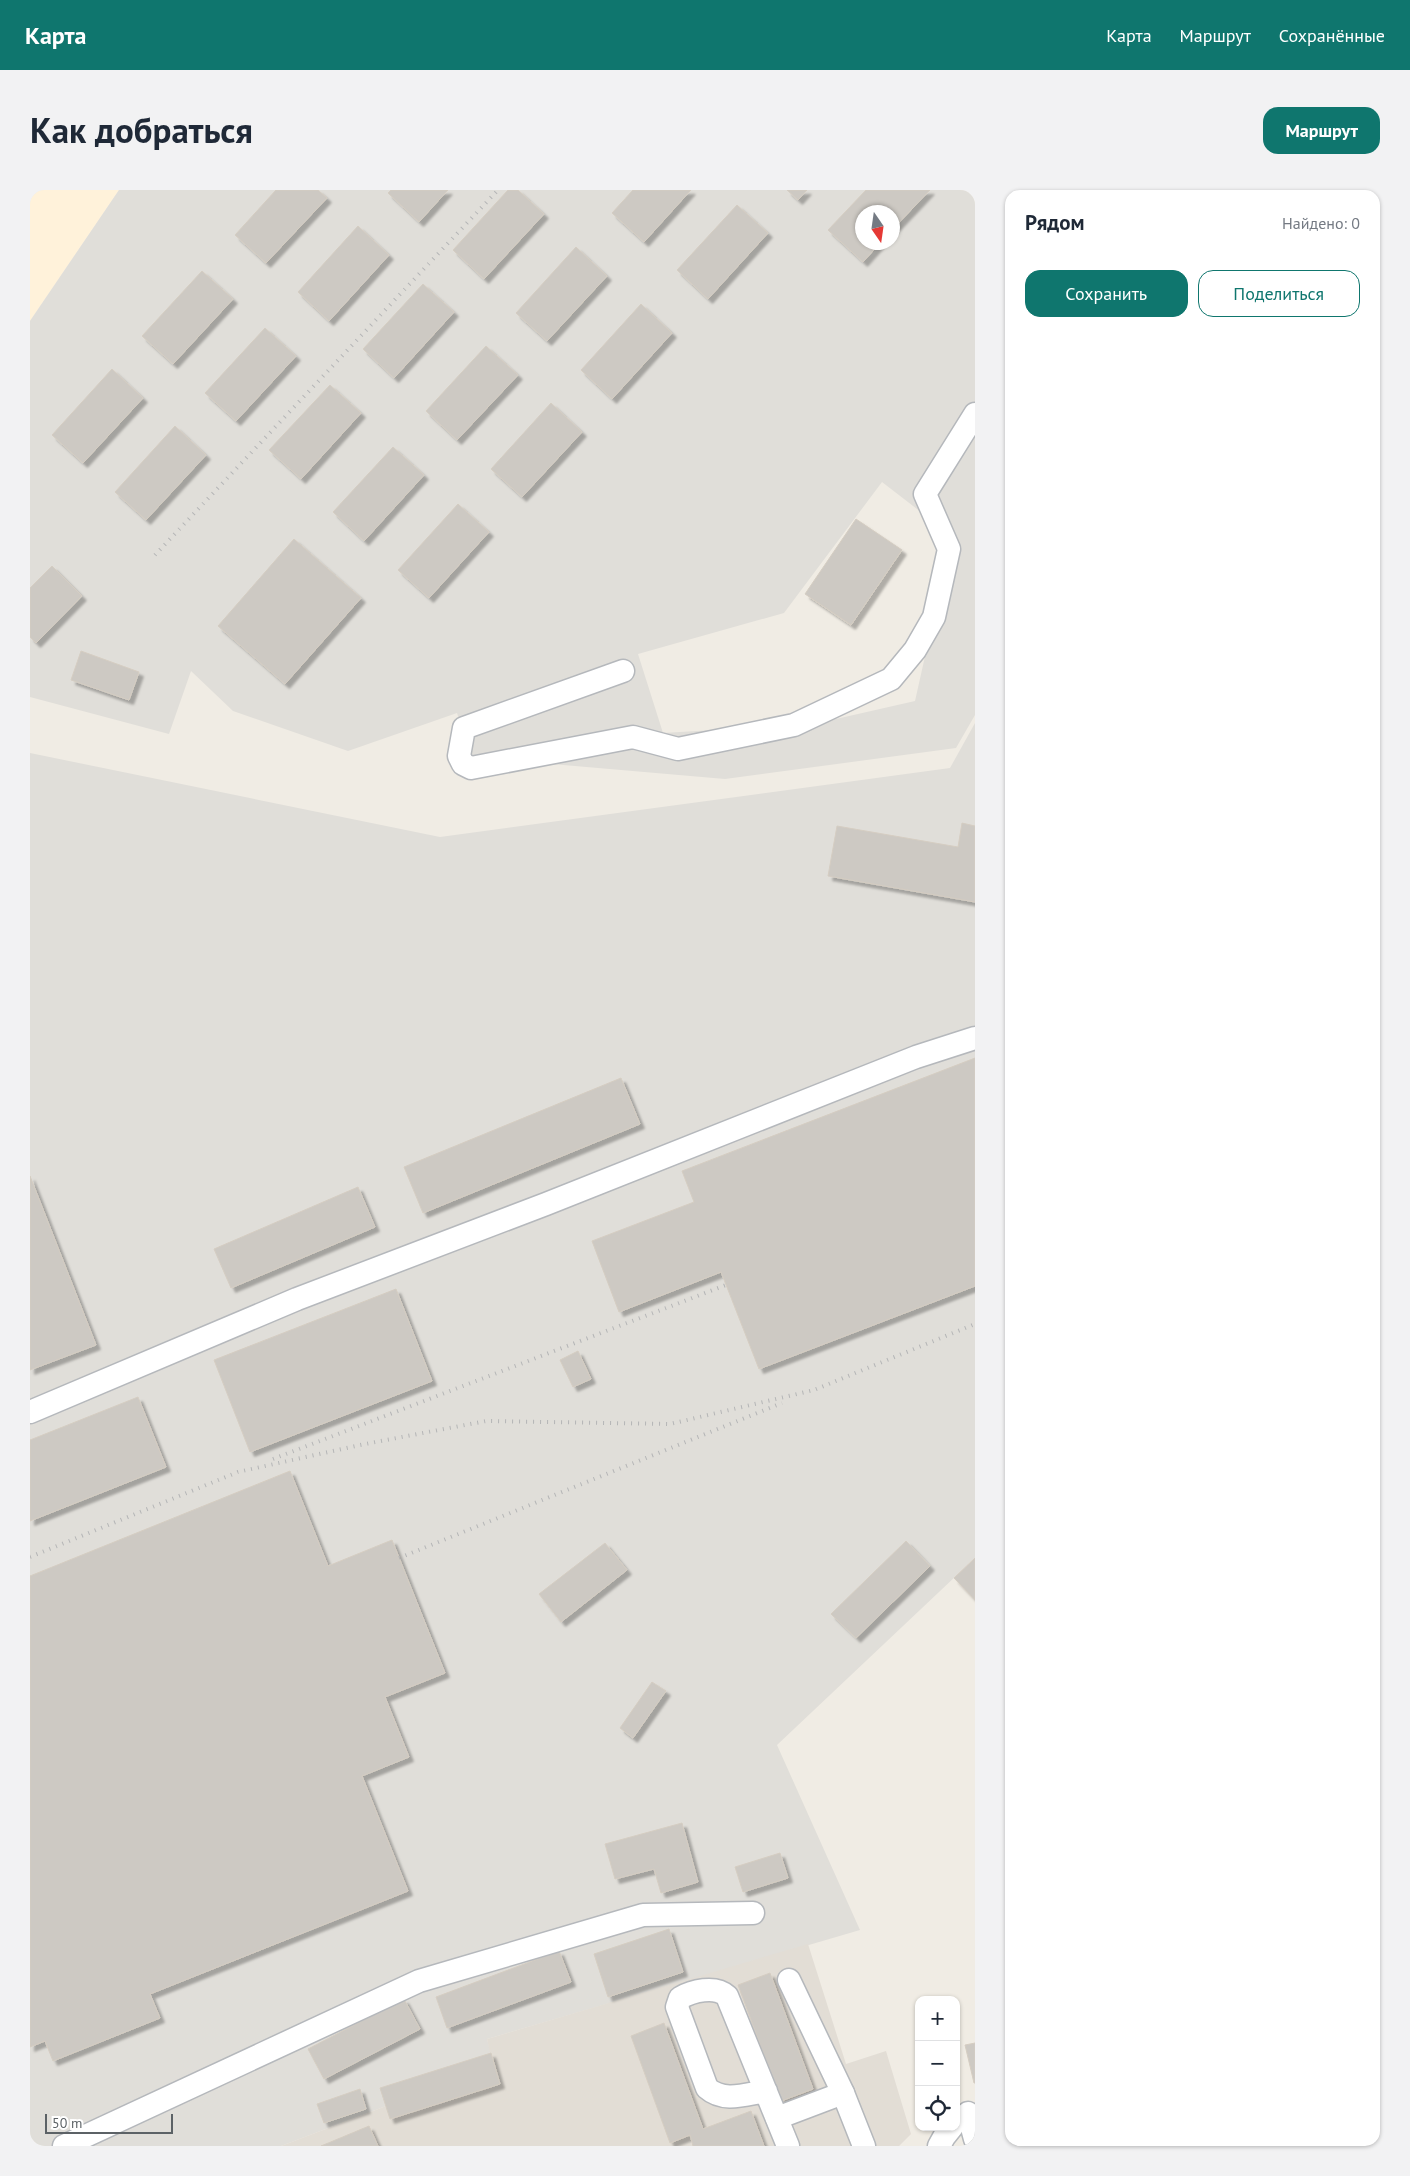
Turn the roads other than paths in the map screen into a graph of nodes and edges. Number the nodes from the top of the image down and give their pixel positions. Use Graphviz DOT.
graph roads {
  1 [pos="975,414"];
  2 [pos="623,671"];
  3 [pos="975,1038"];
  4 [pos="30,1412"];
  5 [pos="753,1912"];
  6 [pos="789,1980"];
  7 [pos="766,2091"];
  8 [pos="843,2093"];
  9 [pos="777,2118"];
  10 [pos="963,2118"];
  11 [pos="975,2139"];
  12 [pos="64,2146"];
  13 [pos="788,2146"];
  14 [pos="864,2146"];
  15 [pos="940,2146"];
  1 -- 2 [label="street"];
  3 -- 4 [label="street"];
  5 -- 12 [label="street"];
  6 -- 8 [label="street"];
  7 -- 7 [label="street"];
  7 -- 9 [label="street"];
  8 -- 9 [label="street"];
  8 -- 14 [label="street"];
  9 -- 13 [label="street"];
  10 -- 11 [label="street"];
  10 -- 15 [label="street"];
}
